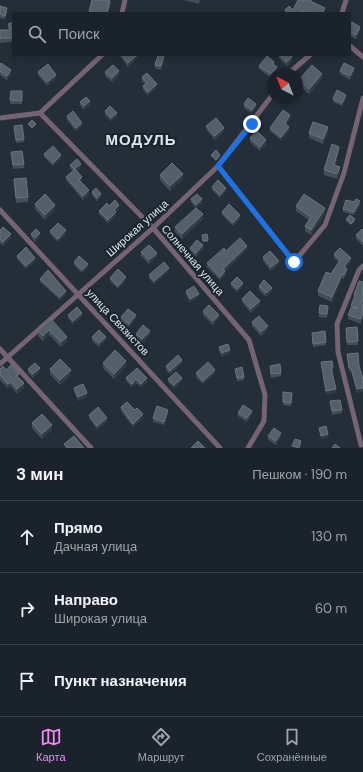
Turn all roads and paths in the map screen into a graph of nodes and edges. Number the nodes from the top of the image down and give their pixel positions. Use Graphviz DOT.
graph roads {
  1 [pos="125,0"];
  2 [pos="346,0"];
  3 [pos="122,12"];
  4 [pos="342,12"];
  5 [pos="351,47"];
  6 [pos="101,56"];
  7 [pos="309,56"];
  8 [pos="363,57"];
  9 [pos="295,68"];
  10 [pos="363,98"];
  11 [pos="267,102"];
  12 [pos="40,113"];
  13 [pos="0,118"];
  14 [pos="218,166"];
  15 [pos="0,210"];
  16 [pos="153,228"];
  17 [pos="363,266"];
  18 [pos="78,294"];
  19 [pos="0,349"];
  20 [pos="7,357"];
  21 [pos="0,364"];
  22 [pos="361,446"];
  23 [pos="91,448"];
  24 [pos="220,448"];
  25 [pos="248,448"];
  1 -- 3 [label="street"];
  2 -- 4 [label="street"];
  5 -- 8 [label="street"];
  6 -- 12 [label="street"];
  7 -- 9 [label="street"];
  10 -- 14 [label="street"];
  11 -- 14 [label="street, Широкая улица"];
  12 -- 13 [label="street"];
  12 -- 16 [label="street, Солнечная улица"];
  14 -- 16 [label="street, Широкая улица"];
  15 -- 18 [label="street, улица Связистов"];
  16 -- 18 [label="street, Широкая улица"];
  16 -- 25 [label="street, Солнечная улица"];
  17 -- 22 [label="street"];
  18 -- 20 [label="street, Широкая улица"];
  18 -- 24 [label="street, улица Связистов"];
  19 -- 20 [label="street"];
  20 -- 21 [label="street, Широкая улица"];
  20 -- 23 [label="street"];
}
